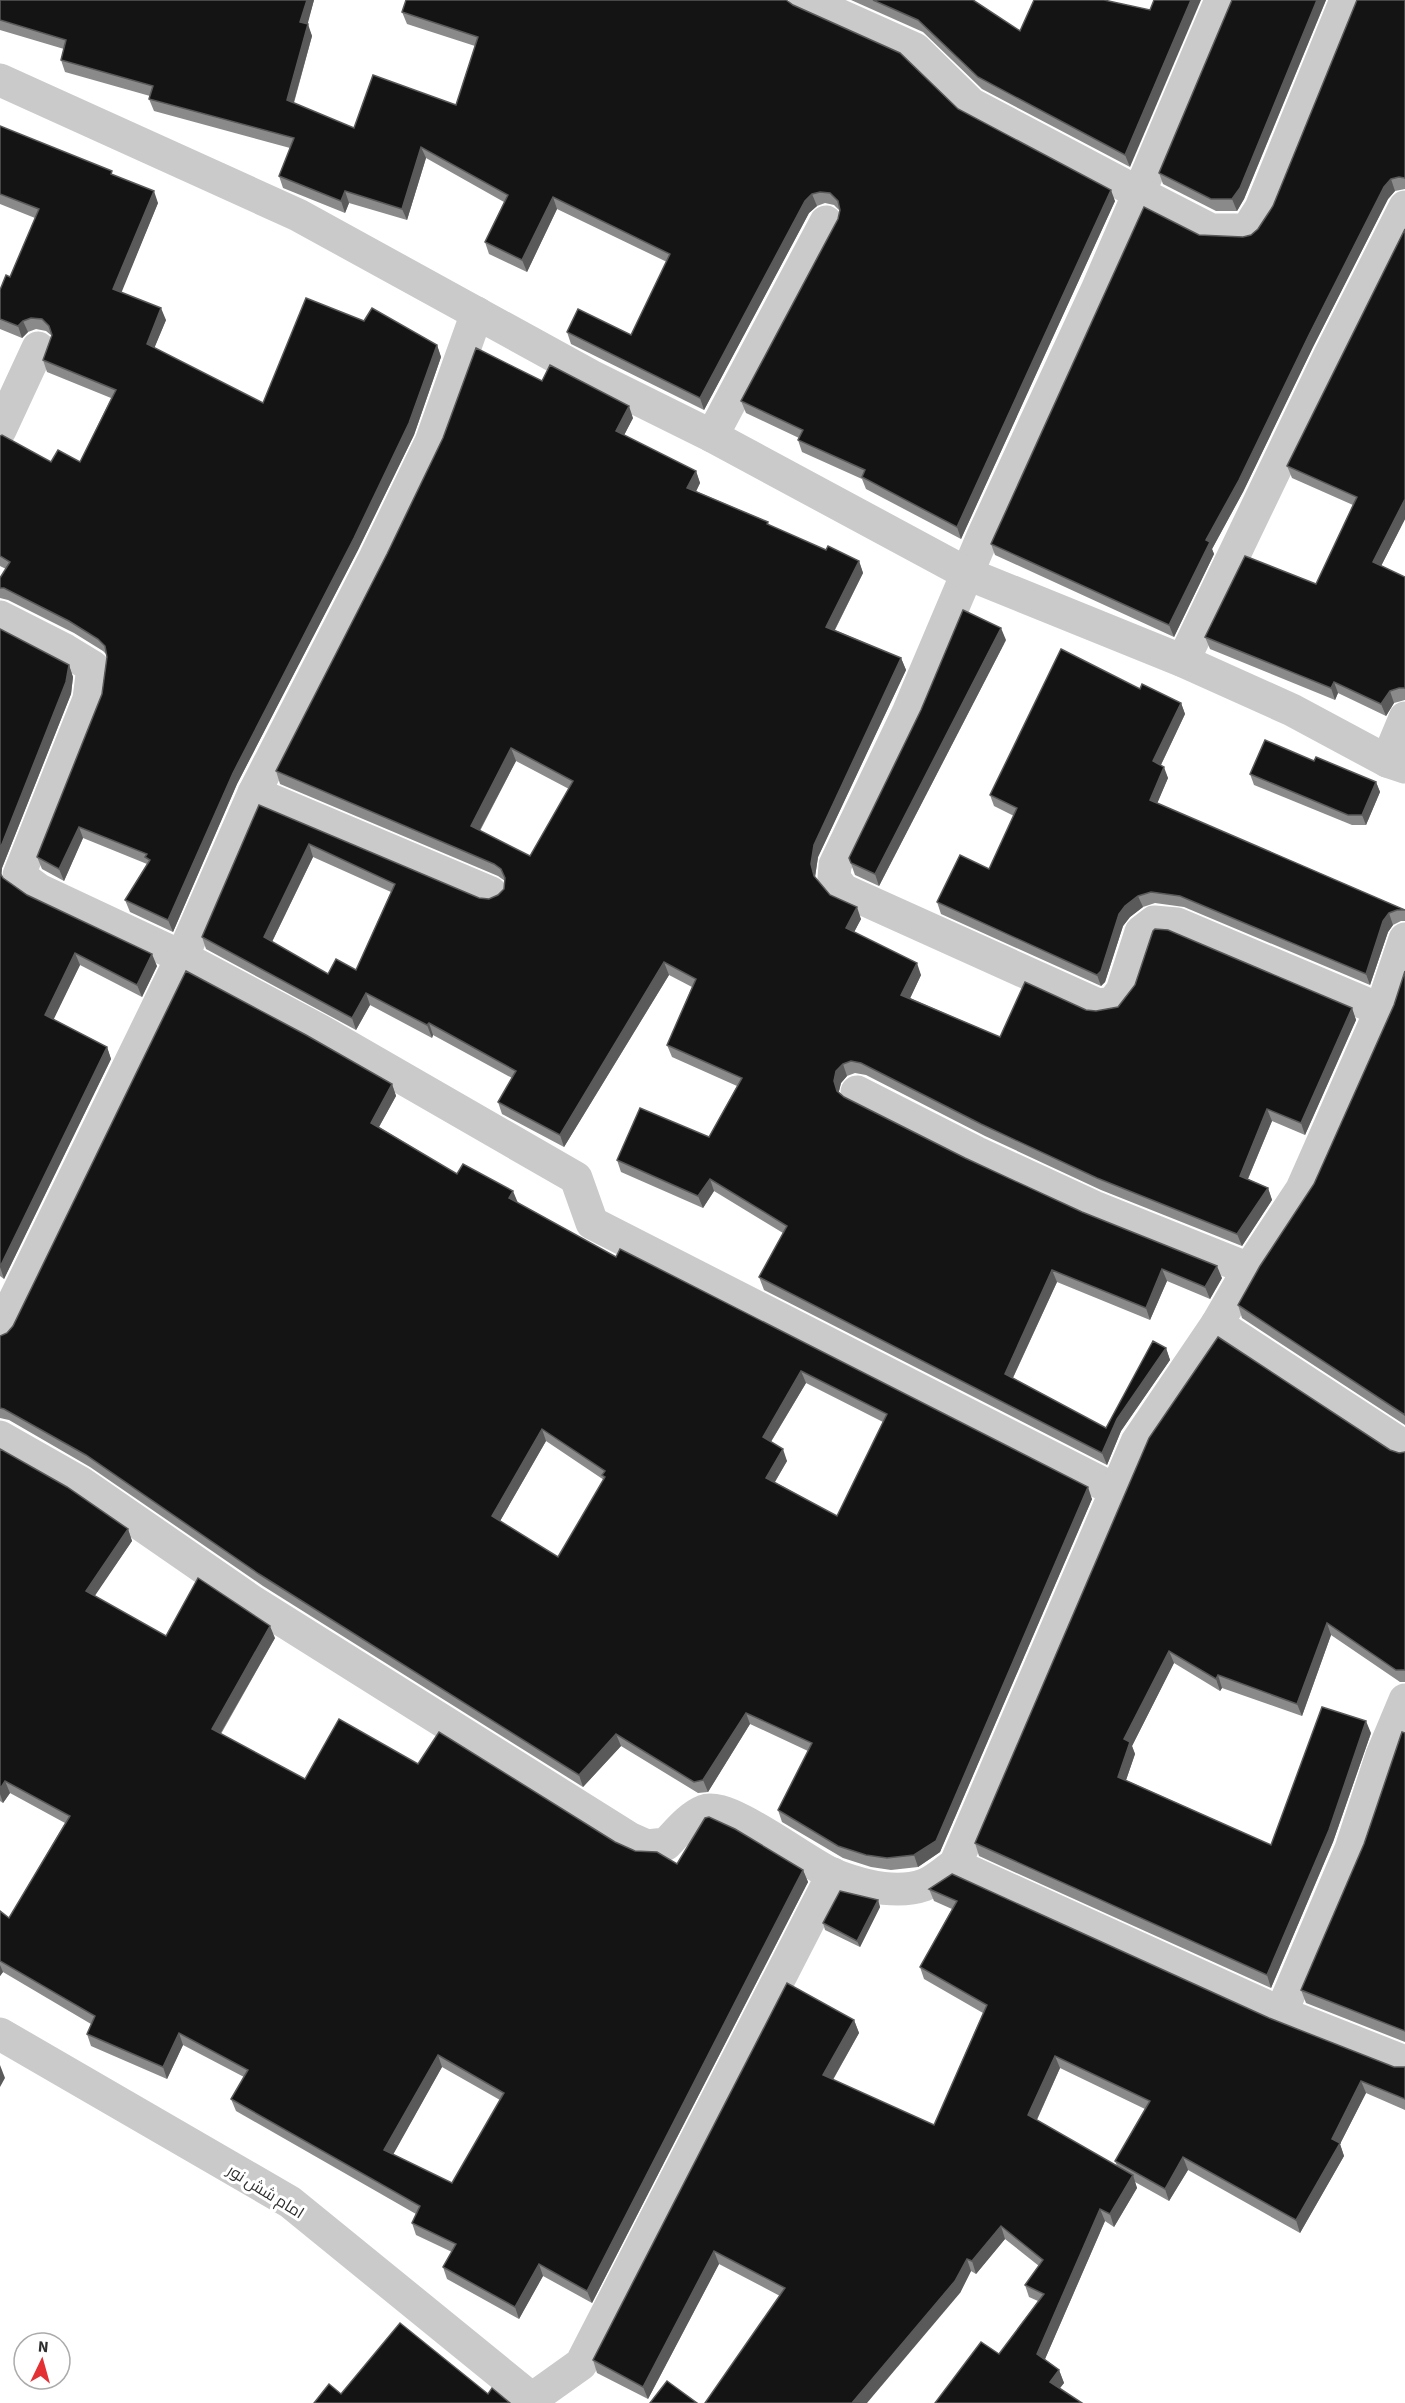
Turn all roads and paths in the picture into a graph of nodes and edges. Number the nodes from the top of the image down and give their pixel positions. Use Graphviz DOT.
graph roads {
  1 [pos="805,0"];
  2 [pos="1221,0"];
  3 [pos="1346,0"];
  4 [pos="0,80"];
  5 [pos="1139,193"];
  6 [pos="1405,207"];
  7 [pos="826,222"];
  8 [pos="477,313"];
  9 [pos="38,348"];
  10 [pos="0,429"];
  11 [pos="712,436"];
  12 [pos="968,574"];
  13 [pos="0,617"];
  14 [pos="1183,661"];
  15 [pos="1405,718"];
  16 [pos="1396,764"];
  17 [pos="254,793"];
  18 [pos="491,893"];
  19 [pos="1405,939"];
  20 [pos="182,957"];
  21 [pos="1381,1010"];
  22 [pos="857,1092"];
  23 [pos="1249,1269"];
  24 [pos="1217,1324"];
  25 [pos="0,1330"];
  26 [pos="0,1437"];
  27 [pos="1405,1447"];
  28 [pos="1117,1491"];
  29 [pos="1405,1700"];
  30 [pos="955,1865"];
  31 [pos="833,1874"];
  32 [pos="1281,2013"];
  33 [pos="0,2034"];
  34 [pos="1405,2062"];
  35 [pos="534,2401"];
  1 -- 5 [label="street"];
  2 -- 5 [label="street"];
  3 -- 5 [label="street"];
  4 -- 8 [label="street"];
  5 -- 12 [label="street"];
  6 -- 14 [label="street"];
  7 -- 11 [label="street"];
  8 -- 11 [label="street"];
  8 -- 17 [label="street"];
  9 -- 10 [label="street"];
  11 -- 12 [label="street"];
  12 -- 14 [label="street"];
  12 -- 21 [label="street"];
  13 -- 20 [label="street"];
  14 -- 16 [label="street"];
  15 -- 16 [label="street"];
  17 -- 18 [label="street"];
  17 -- 20 [label="street"];
  19 -- 21 [label="street"];
  20 -- 25 [label="street"];
  20 -- 28 [label="street"];
  21 -- 23 [label="street"];
  22 -- 23 [label="street"];
  23 -- 24 [label="street"];
  24 -- 27 [label="street"];
  24 -- 28 [label="street"];
  26 -- 31 [label="street"];
  28 -- 30 [label="street"];
  29 -- 32 [label="street"];
  30 -- 31 [label="street"];
  30 -- 32 [label="street"];
  31 -- 35 [label="street"];
  32 -- 34 [label="street"];
  33 -- 35 [label="street, امام شش نور"];
}
